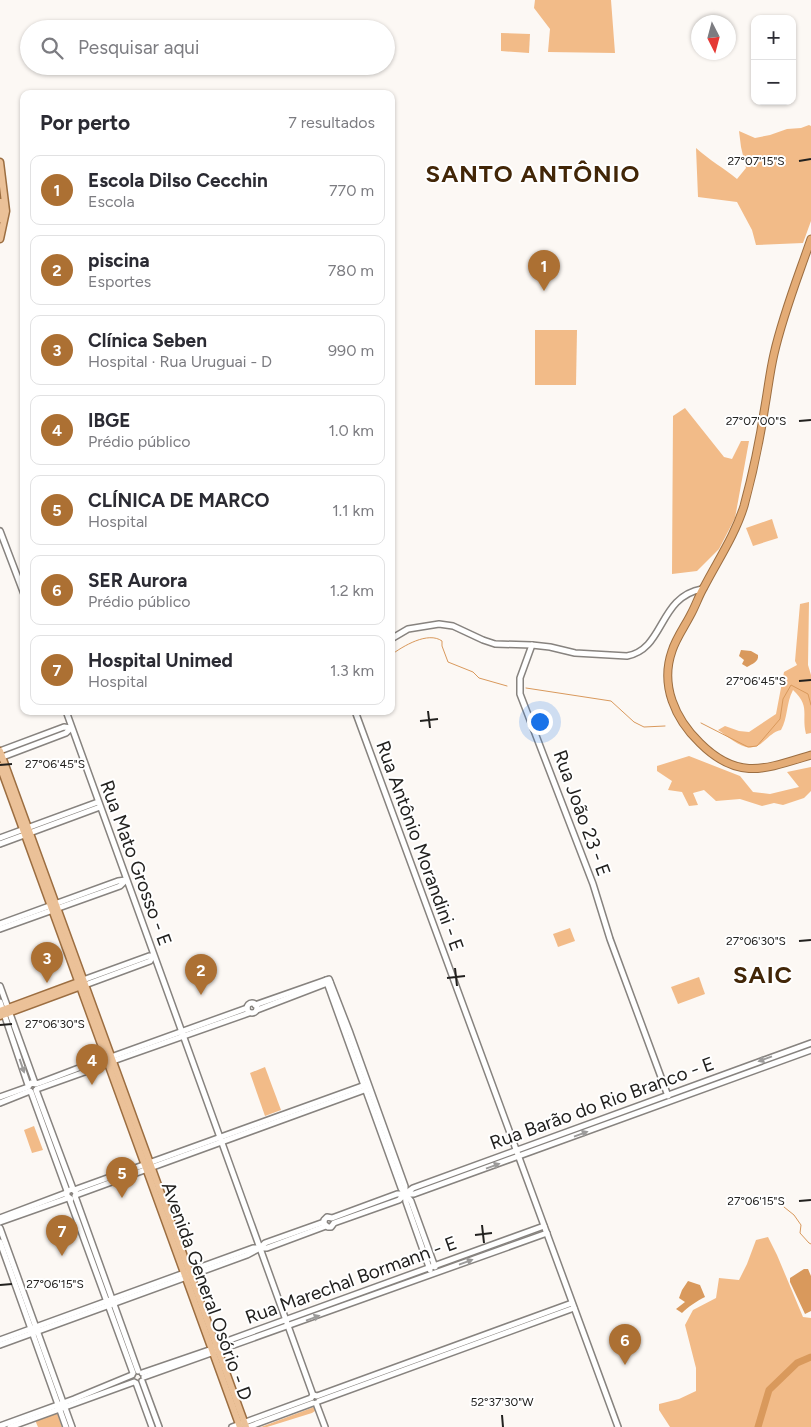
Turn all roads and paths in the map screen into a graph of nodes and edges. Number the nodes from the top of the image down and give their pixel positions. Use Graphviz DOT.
graph roads {
  1 [pos="0,164"];
  2 [pos="0,191"];
  3 [pos="0,219"];
  4 [pos="0,239"];
  5 [pos="811,239"];
  6 [pos="0,531"];
  7 [pos="20,584"];
  8 [pos="702,588"];
  9 [pos="395,635"];
  10 [pos="532,645"];
  11 [pos="67,715"];
  12 [pos="356,715"];
  13 [pos="72,728"];
  14 [pos="0,754"];
  15 [pos="811,756"];
  16 [pos="0,766"];
  17 [pos="12,792"];
  18 [pos="99,805"];
  19 [pos="26,831"];
  20 [pos="0,838"];
  21 [pos="0,844"];
  22 [pos="126,880"];
  23 [pos="54,907"];
  24 [pos="14,921"];
  25 [pos="0,924"];
  26 [pos="0,929"];
  27 [pos="153,956"];
  28 [pos="82,983"];
  29 [pos="0,986"];
  30 [pos="0,1002"];
  31 [pos="256,1007"];
  32 [pos="248,1010"];
  33 [pos="4,1012"];
  34 [pos="182,1034"];
  35 [pos="811,1043"];
  36 [pos="811,1050"];
  37 [pos="109,1060"];
  38 [pos="367,1087"];
  39 [pos="32,1088"];
  40 [pos="668,1095"];
  41 [pos="0,1097"];
  42 [pos="0,1102"];
  43 [pos="670,1102"];
  44 [pos="623,1111"];
  45 [pos="625,1118"];
  46 [pos="552,1137"];
  47 [pos="221,1140"];
  48 [pos="554,1144"];
  49 [pos="516,1150"];
  50 [pos="519,1157"];
  51 [pos="148,1166"];
  52 [pos="465,1172"];
  53 [pos="71,1194"];
  54 [pos="405,1194"];
  55 [pos="0,1218"];
  56 [pos="333,1220"];
  57 [pos="0,1222"];
  58 [pos="325,1224"];
  59 [pos="544,1226"];
  60 [pos="0,1228"];
  61 [pos="547,1233"];
  62 [pos="0,1242"];
  63 [pos="260,1248"];
  64 [pos="482,1249"];
  65 [pos="484,1256"];
  66 [pos="432,1267"];
  67 [pos="187,1274"];
  68 [pos="435,1274"];
  69 [pos="111,1302"];
  70 [pos="573,1305"];
  71 [pos="286,1320"];
  72 [pos="288,1326"];
  73 [pos="33,1331"];
  74 [pos="250,1333"];
  75 [pos="0,1340"];
  76 [pos="252,1340"];
  77 [pos="0,1345"];
  78 [pos="215,1350"];
  79 [pos="138,1377"];
  80 [pos="315,1400"];
  81 [pos="61,1406"];
  82 [pos="0,1426"];
  83 [pos="242,1426"];
  84 [pos="10,1427"];
  85 [pos="66,1427"];
  86 [pos="72,1427"];
  87 [pos="152,1427"];
  88 [pos="159,1427"];
  89 [pos="325,1427"];
  90 [pos="618,1427"];
  1 -- 4 [label="main road"];
  2 -- 3 [label="main road"];
  5 -- 8 [label="highway"];
  6 -- 7 [label="street"];
  8 -- 10 [label="street"];
  8 -- 15 [label="highway"];
  9 -- 10 [label="street"];
  10 -- 40 [label="street, Rua João 23 - E"];
  11 -- 13 [label="street, Rua Mato Grosso - E"];
  12 -- 49 [label="street, Rua Antônio Morandini - E"];
  13 -- 14 [label="street"];
  13 -- 18 [label="street, Rua Mato Grosso - E"];
  14 -- 17 [label="main road"];
  16 -- 17 [label="main road"];
  17 -- 19 [label="main road, Avenida General Osório - D"];
  18 -- 19 [label="street"];
  18 -- 22 [label="street, Rua Mato Grosso - E"];
  19 -- 20 [label="street"];
  19 -- 21 [label="street"];
  19 -- 23 [label="main road, Avenida General Osório - D"];
  22 -- 23 [label="street"];
  22 -- 27 [label="street, Rua Mato Grosso - E"];
  23 -- 24 [label="street"];
  23 -- 28 [label="main road, Avenida General Osório - D"];
  24 -- 25 [label="street"];
  24 -- 26 [label="street"];
  27 -- 28 [label="street"];
  27 -- 34 [label="street, Rua Mato Grosso - E"];
  28 -- 33 [label="main road"];
  28 -- 37 [label="main road, Avenida General Osório - D"];
  29 -- 33 [label="street"];
  30 -- 33 [label="street"];
  31 -- 32 [label="street"];
  31 -- 32 [label="street"];
  31 -- 38 [label="street"];
  32 -- 34 [label="street"];
  33 -- 39 [label="street"];
  34 -- 37 [label="street"];
  34 -- 47 [label="street, Rua Mato Grosso - E"];
  35 -- 40 [label="street, Rua Barão do Rio Branco - E, one-way"];
  36 -- 43 [label="street, Rua Barão do Rio Branco - E"];
  37 -- 39 [label="street"];
  37 -- 51 [label="main road, Avenida General Osório - D"];
  38 -- 47 [label="street"];
  38 -- 54 [label="street"];
  39 -- 41 [label="street"];
  39 -- 42 [label="street"];
  39 -- 53 [label="street"];
  40 -- 43 [label="street, Rua João 23 - E"];
  40 -- 44 [label="street, Rua Barão do Rio Branco - E"];
  43 -- 45 [label="street, Rua Barão do Rio Branco - E"];
  44 -- 45 [label="street"];
  44 -- 46 [label="street, Rua Barão do Rio Branco - E"];
  48 -- 45 [label="street, Rua Barão do Rio Branco - E, one-way"];
  46 -- 48 [label="street"];
  46 -- 49 [label="street, Rua Barão do Rio Branco - E"];
  47 -- 51 [label="street"];
  47 -- 63 [label="street, Rua Mato Grosso - E"];
  48 -- 50 [label="street, Rua Barão do Rio Branco - E"];
  49 -- 50 [label="street, Rua Antônio Morandini - E"];
  49 -- 52 [label="street, Rua Barão do Rio Branco - E"];
  52 -- 50 [label="street, Rua Barão do Rio Branco - E, one-way"];
  50 -- 59 [label="street, Rua Antônio Morandini - E"];
  51 -- 53 [label="street"];
  51 -- 67 [label="main road, Avenida General Osório - D"];
  52 -- 54 [label="street, Rua Barão do Rio Branco - E"];
  53 -- 55 [label="street"];
  53 -- 57 [label="street"];
  53 -- 69 [label="street"];
  54 -- 56 [label="street, Rua Barão do Rio Branco - E"];
  54 -- 66 [label="street"];
  56 -- 58 [label="street"];
  56 -- 58 [label="street"];
  58 -- 63 [label="street"];
  59 -- 61 [label="street, Rua Antônio Morandini - E"];
  59 -- 64 [label="street, Rua Marechal Bormann - E"];
  60 -- 73 [label="street"];
  61 -- 65 [label="street, Rua Marechal Bormann - E"];
  61 -- 70 [label="street, Rua Antônio Morandini - E"];
  62 -- 73 [label="street"];
  63 -- 67 [label="street"];
  63 -- 71 [label="street, Rua Mato Grosso - E"];
  64 -- 65 [label="street"];
  64 -- 66 [label="street, Rua Marechal Bormann - E"];
  68 -- 65 [label="street, Rua Marechal Bormann - E, one-way"];
  66 -- 68 [label="street"];
  66 -- 71 [label="street, Rua Marechal Bormann - E"];
  67 -- 69 [label="street"];
  67 -- 78 [label="main road, Avenida General Osório - D"];
  72 -- 68 [label="street, Rua Marechal Bormann - E, one-way"];
  69 -- 73 [label="street"];
  69 -- 79 [label="street"];
  70 -- 80 [label="street"];
  70 -- 90 [label="street, Rua Antônio Morandini - E"];
  71 -- 72 [label="street, Rua Mato Grosso - E"];
  71 -- 74 [label="street, Rua Marechal Bormann - E"];
  72 -- 76 [label="street, Rua Marechal Bormann - E"];
  72 -- 80 [label="street, Rua Mato Grosso - E"];
  73 -- 75 [label="street"];
  73 -- 77 [label="street"];
  73 -- 81 [label="street"];
  74 -- 76 [label="street"];
  74 -- 78 [label="street, Rua Marechal Bormann - E"];
  76 -- 78 [label="street, Rua Marechal Bormann - E"];
  78 -- 79 [label="street, Rua Marechal Bormann - E"];
  78 -- 83 [label="main road, Avenida General Osório - D"];
  79 -- 81 [label="street, Rua Marechal Bormann - E"];
  79 -- 87 [label="street"];
  79 -- 88 [label="street"];
  80 -- 83 [label="street"];
  80 -- 89 [label="street, Rua Mato Grosso - E"];
  81 -- 82 [label="street, Rua Marechal Bormann - E"];
  81 -- 84 [label="street, Rua Marechal Bormann - E"];
  81 -- 85 [label="street"];
  81 -- 86 [label="street"];
}
